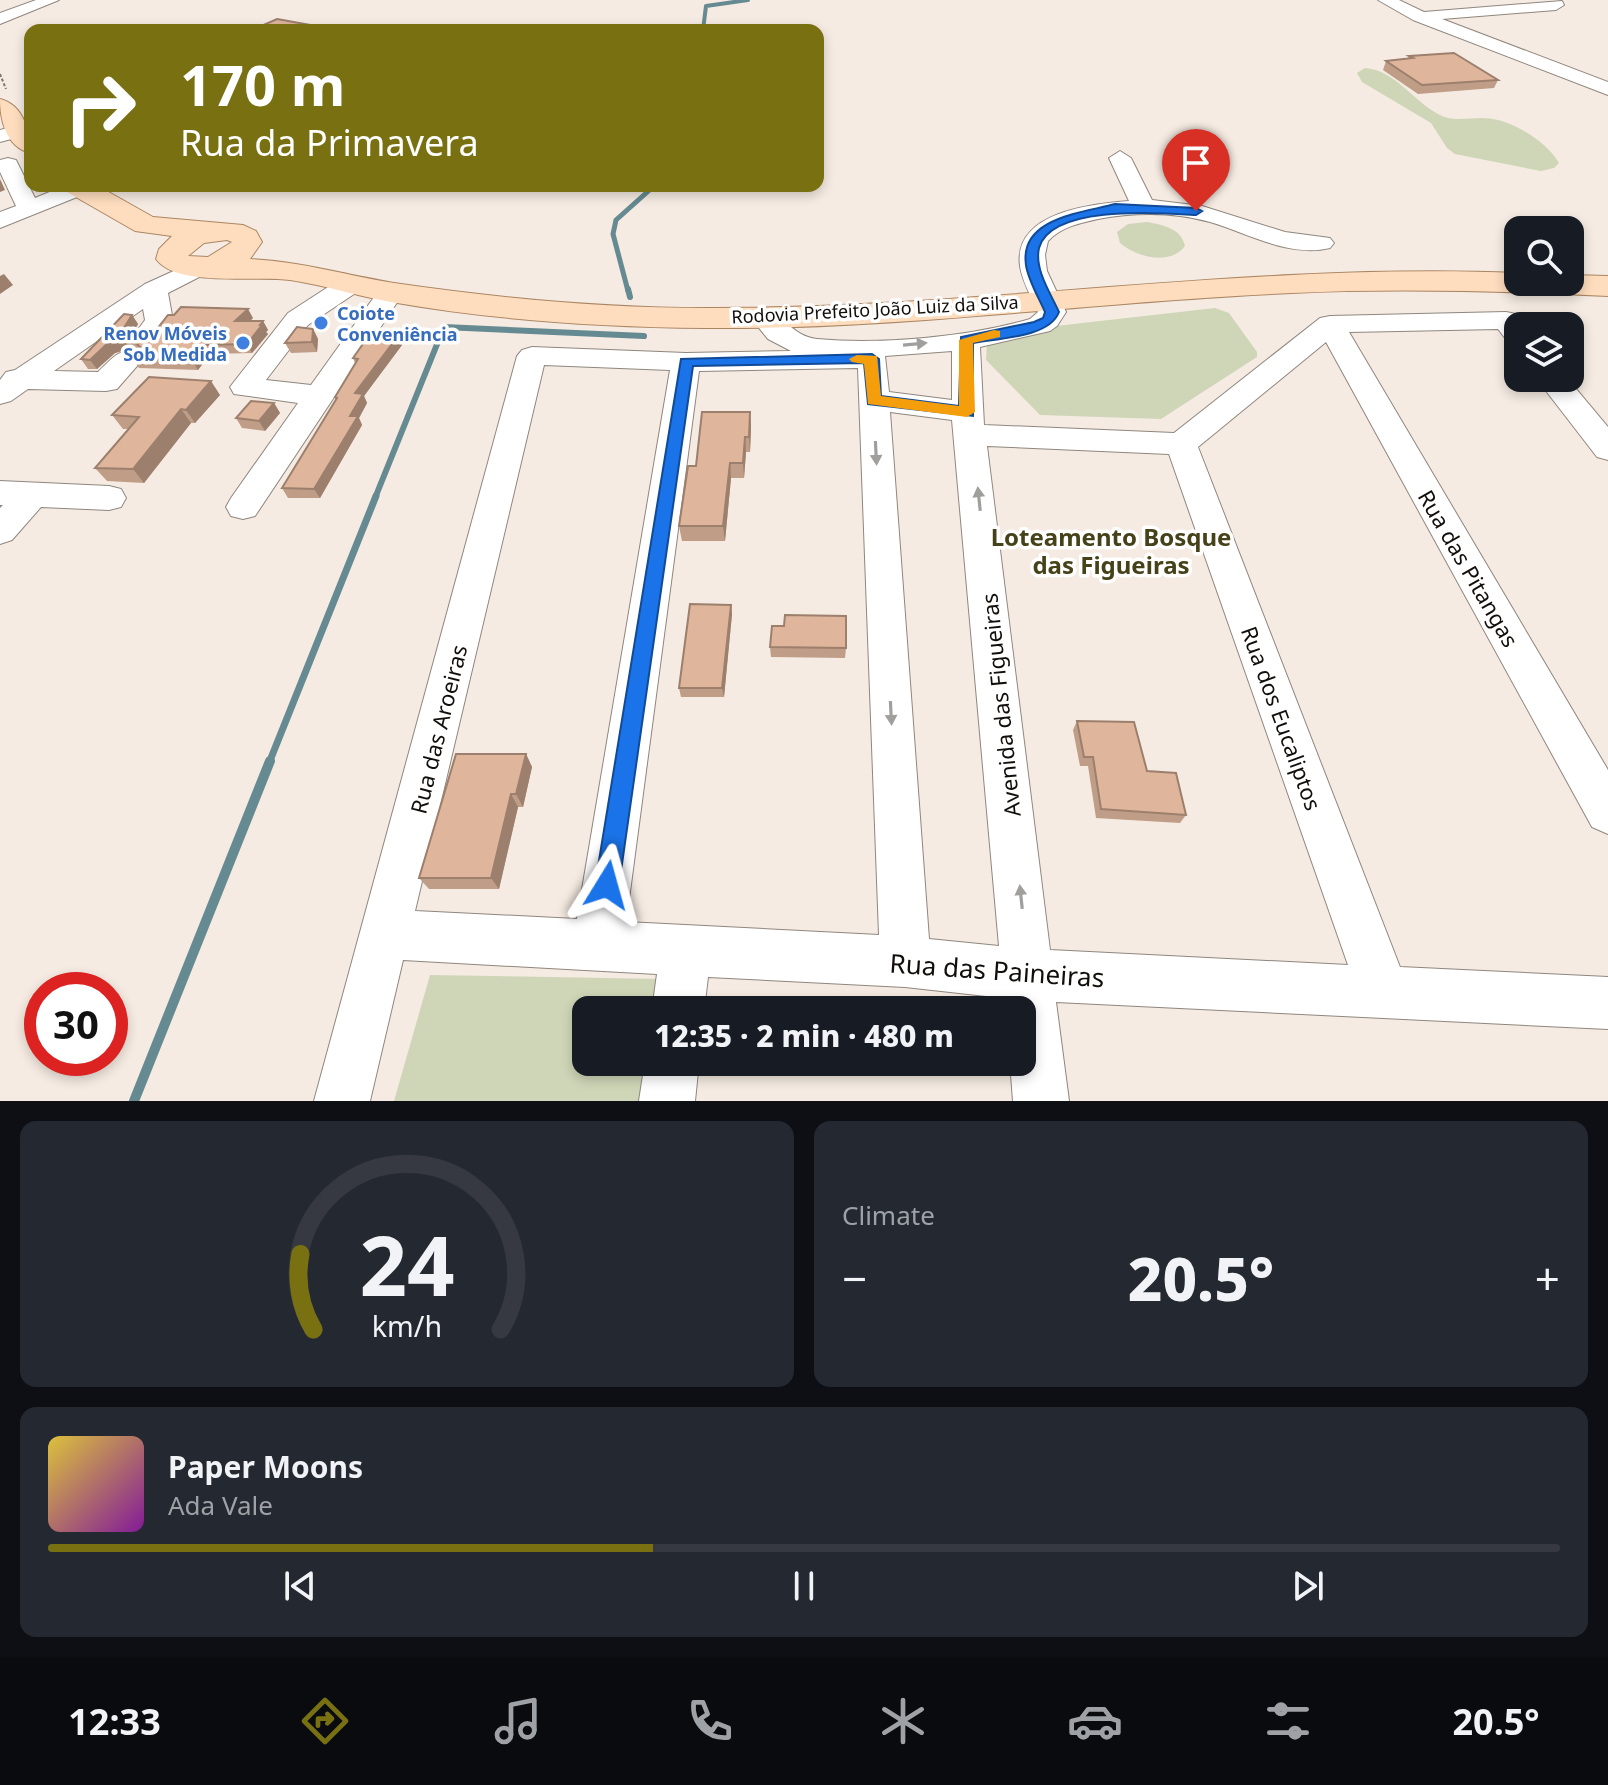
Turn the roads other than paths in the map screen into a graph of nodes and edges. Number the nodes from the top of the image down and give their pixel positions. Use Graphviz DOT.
graph roads {
  1 [pos="51,0"];
  2 [pos="1386,0"];
  3 [pos="1556,5"];
  4 [pos="1419,16"];
  5 [pos="0,19"];
  6 [pos="1608,89"];
  7 [pos="0,106"];
  8 [pos="20,150"];
  9 [pos="1108,158"];
  10 [pos="24,178"];
  11 [pos="26,192"];
  12 [pos="66,192"];
  13 [pos="87,192"];
  14 [pos="28,207"];
  15 [pos="1131,207"];
  16 [pos="0,221"];
  17 [pos="146,225"];
  18 [pos="233,234"];
  19 [pos="1321,243"];
  20 [pos="171,255"];
  21 [pos="200,267"];
  22 [pos="289,270"];
  23 [pos="351,284"];
  24 [pos="1608,286"];
  25 [pos="154,290"];
  26 [pos="391,292"];
  27 [pos="1047,299"];
  28 [pos="764,317"];
  29 [pos="1330,324"];
  30 [pos="1504,328"];
  31 [pos="966,340"];
  32 [pos="869,354"];
  33 [pos="686,362"];
  34 [pos="7,381"];
  35 [pos="1563,392"];
  36 [pos="1569,392"];
  37 [pos="320,396"];
  38 [pos="873,400"];
  39 [pos="969,423"];
  40 [pos="1608,423"];
  41 [pos="1181,444"];
  42 [pos="1608,449"];
  43 [pos="16,494"];
  44 [pos="109,498"];
  45 [pos="243,507"];
  46 [pos="0,531"];
  47 [pos="1608,812"];
  48 [pos="386,934"];
  49 [pos="598,946"];
  50 [pos="685,952"];
  51 [pos="905,962"];
  52 [pos="1029,975"];
  53 [pos="1383,991"];
  54 [pos="680,996"];
  55 [pos="1608,1003"];
  56 [pos="670,1076"];
  57 [pos="342,1101"];
  58 [pos="667,1101"];
  59 [pos="1041,1101"];
  1 -- 5 [label="street"];
  2 -- 4 [label="street"];
  3 -- 4 [label="street"];
  4 -- 6 [label="street"];
  7 -- 8 [label="main road"];
  8 -- 10 [label="street"];
  9 -- 15 [label="street"];
  11 -- 14 [label="street"];
  12 -- 14 [label="street"];
  13 -- 17 [label="main road"];
  14 -- 16 [label="street"];
  15 -- 19 [label="street"];
  15 -- 27 [label="street"];
  17 -- 18 [label="main road"];
  17 -- 20 [label="main road"];
  18 -- 20 [label="main road"];
  18 -- 21 [label="main road"];
  18 -- 22 [label="main road, Rodovia Prefeito João Luiz da Silva"];
  20 -- 21 [label="main road"];
  20 -- 34 [label="street"];
  21 -- 22 [label="main road, Rodovia Prefeito João Luiz da Silva"];
  21 -- 25 [label="street"];
  22 -- 23 [label="main road, Rodovia Prefeito João Luiz da Silva"];
  23 -- 26 [label="main road, Rodovia Prefeito João Luiz da Silva"];
  23 -- 37 [label="street"];
  24 -- 27 [label="main road, Rodovia Prefeito João Luiz da Silva"];
  25 -- 34 [label="street"];
  25 -- 34 [label="street"];
  26 -- 28 [label="main road, Rodovia Prefeito João Luiz da Silva"];
  26 -- 37 [label="street"];
  27 -- 28 [label="main road, Rodovia Prefeito João Luiz da Silva"];
  27 -- 31 [label="street"];
  28 -- 32 [label="street"];
  29 -- 30 [label="street"];
  29 -- 41 [label="street"];
  29 -- 47 [label="street, Rua das Pitangas"];
  32 -- 31 [label="street, one-way"];
  31 -- 39 [label="street, Avenida das Figueiras"];
  32 -- 33 [label="street"];
  32 -- 38 [label="street"];
  33 -- 48 [label="street, Rua das Aroeiras"];
  33 -- 49 [label="street"];
  35 -- 42 [label="street"];
  36 -- 40 [label="street"];
  37 -- 45 [label="street"];
  38 -- 39 [label="street"];
  38 -- 51 [label="street, one-way"];
  39 -- 41 [label="street"];
  52 -- 39 [label="street, Avenida das Figueiras, one-way"];
  41 -- 53 [label="street, Rua dos Eucaliptos"];
  43 -- 44 [label="street"];
  43 -- 46 [label="street"];
  48 -- 49 [label="street, Rua das Paineiras"];
  48 -- 57 [label="street, Rua das Aroeiras"];
  49 -- 50 [label="street, Rua das Paineiras"];
  50 -- 51 [label="street, Rua das Paineiras"];
  50 -- 54 [label="street"];
  51 -- 52 [label="street, Rua das Paineiras"];
  52 -- 53 [label="street, Rua das Paineiras"];
  52 -- 59 [label="street, Avenida das Figueiras"];
  53 -- 55 [label="street, Rua das Paineiras"];
  56 -- 58 [label="street"];
}
